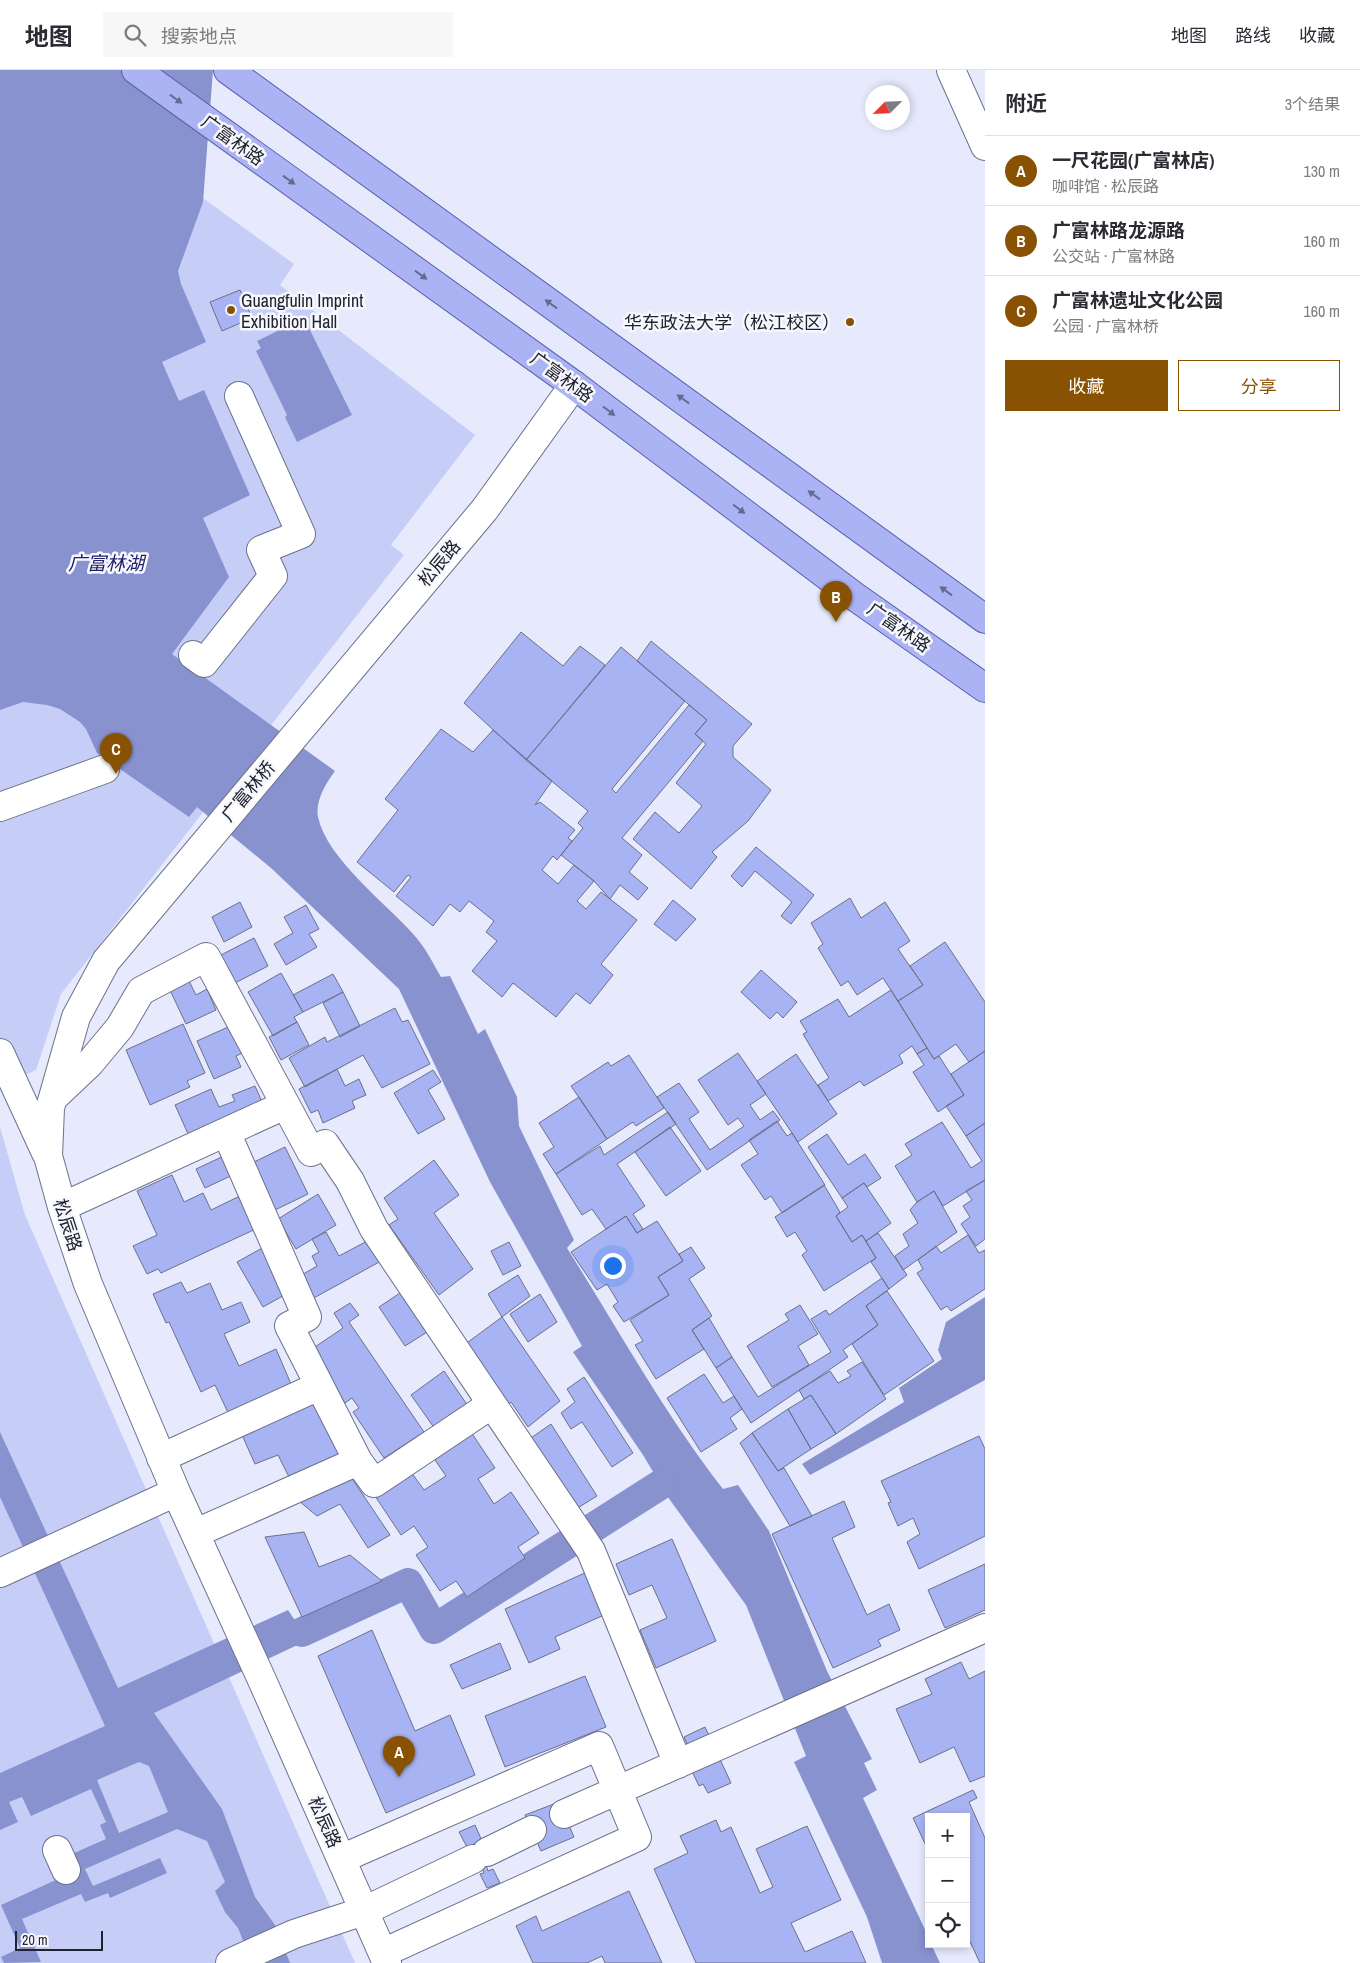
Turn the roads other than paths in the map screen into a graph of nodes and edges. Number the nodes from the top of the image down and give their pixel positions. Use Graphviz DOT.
graph roads {
  1 [pos="136,70"];
  2 [pos="228,70"];
  3 [pos="951,70"];
  4 [pos="985,146"];
  5 [pos="574,385"];
  6 [pos="239,396"];
  7 [pos="985,619"];
  8 [pos="193,655"];
  9 [pos="985,688"];
  10 [pos="296,734"];
  11 [pos="105,769"];
  12 [pos="0,807"];
  13 [pos="201,848"];
  14 [pos="0,1053"];
  15 [pos="53,1098"];
  16 [pos="286,1105"];
  17 [pos="226,1132"];
  18 [pos="48,1156"];
  19 [pos="62,1207"];
  20 [pos="320,1386"];
  21 [pos="492,1404"];
  22 [pos="162,1458"];
  23 [pos="358,1460"];
  24 [pos="176,1492"];
  25 [pos="196,1533"];
  26 [pos="10,1568"];
  27 [pos="985,1628"];
  28 [pos="678,1764"];
  29 [pos="616,1791"];
  30 [pos="564,1814"];
  31 [pos="532,1830"];
  32 [pos="341,1859"];
  33 [pos="364,1911"];
  34 [pos="385,1958"];
  35 [pos="236,1960"];
  1 -- 5 [label="main road, 广富林路, one-way"];
  7 -- 2 [label="main road, one-way"];
  3 -- 4 [label="street"];
  5 -- 9 [label="main road, 广富林路, one-way"];
  5 -- 10 [label="street, 松辰路"];
  6 -- 8 [label="street"];
  10 -- 13 [label="street, 广富林桥"];
  11 -- 12 [label="street"];
  13 -- 15 [label="street, 松辰路"];
  14 -- 18 [label="street"];
  15 -- 16 [label="street"];
  15 -- 18 [label="street, 松辰路"];
  16 -- 17 [label="street"];
  16 -- 21 [label="street"];
  17 -- 19 [label="street"];
  17 -- 20 [label="street"];
  18 -- 19 [label="street, 松辰路"];
  19 -- 22 [label="street, 松辰路"];
  20 -- 22 [label="street"];
  20 -- 23 [label="street"];
  21 -- 23 [label="street"];
  21 -- 28 [label="street"];
  22 -- 24 [label="street, 松辰路"];
  23 -- 25 [label="street"];
  24 -- 25 [label="street, 松辰路"];
  24 -- 26 [label="street"];
  25 -- 32 [label="street, 松辰路"];
  27 -- 28 [label="street"];
  28 -- 29 [label="street"];
  29 -- 30 [label="street"];
  29 -- 32 [label="street"];
  29 -- 34 [label="street"];
  31 -- 33 [label="street"];
  32 -- 33 [label="street, 松辰路"];
  33 -- 34 [label="street, 松辰路"];
  33 -- 35 [label="street"];
}
